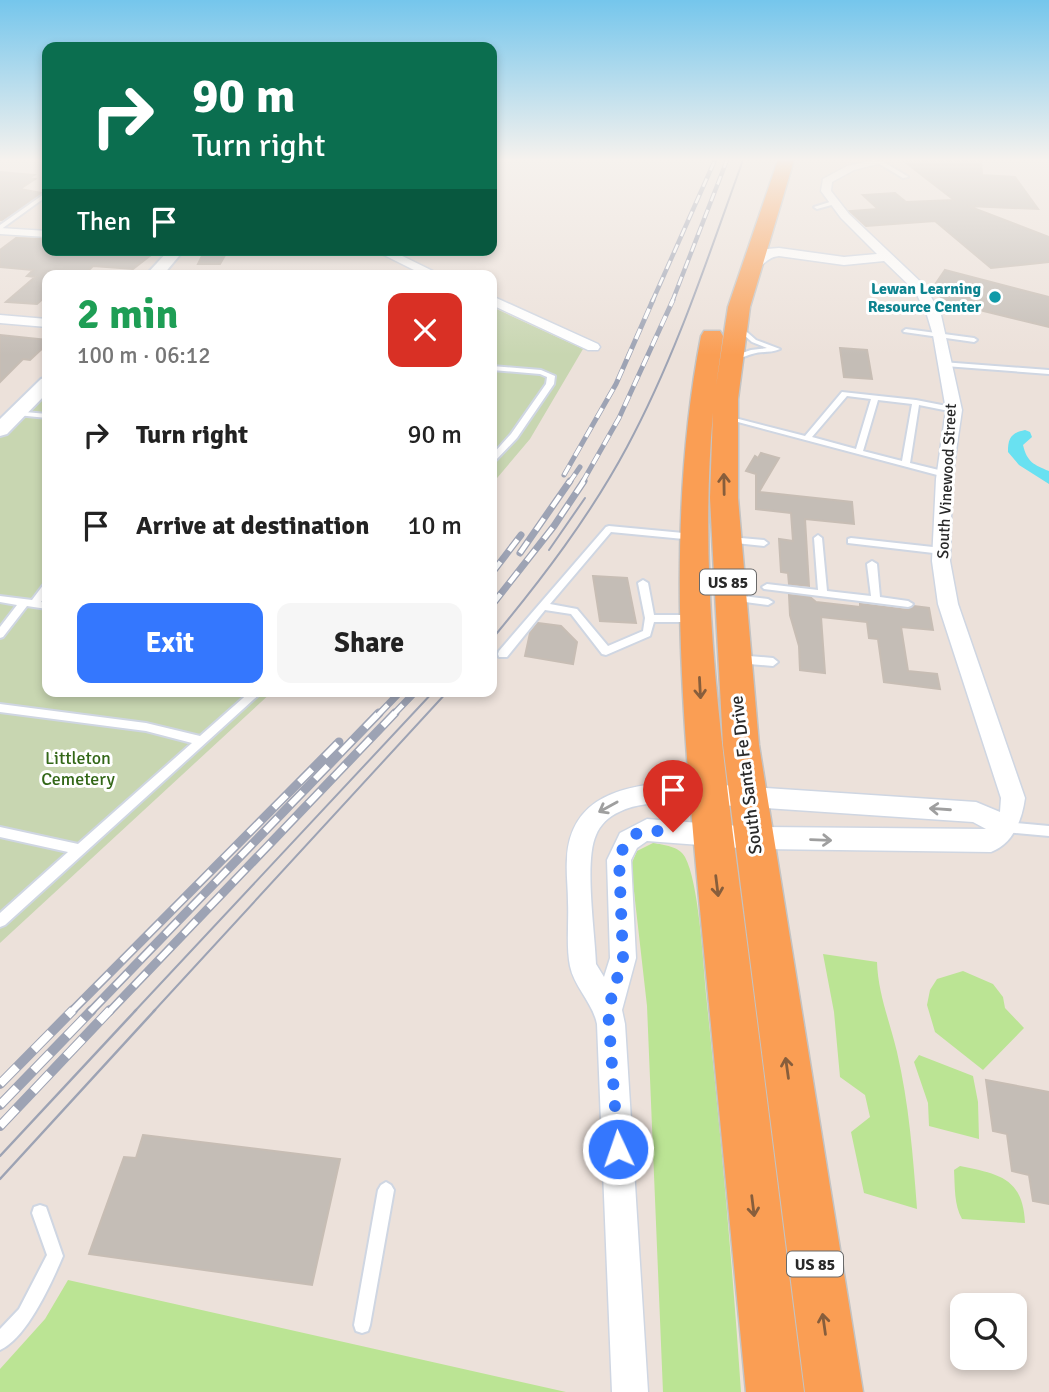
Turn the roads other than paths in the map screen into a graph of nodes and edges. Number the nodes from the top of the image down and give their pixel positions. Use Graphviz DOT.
graph roads {
  1 [pos="752,225"];
  2 [pos="764,225"];
  3 [pos="849,225"];
  4 [pos="0,230"];
  5 [pos="762,232"];
  6 [pos="42,234"];
  7 [pos="884,254"];
  8 [pos="171,256"];
  9 [pos="390,256"];
  10 [pos="741,267"];
  11 [pos="413,269"];
  12 [pos="159,270"];
  13 [pos="497,302"];
  14 [pos="0,318"];
  15 [pos="727,320"];
  16 [pos="42,322"];
  17 [pos="906,331"];
  18 [pos="940,335"];
  19 [pos="974,340"];
  20 [pos="593,346"];
  21 [pos="730,360"];
  22 [pos="945,364"];
  23 [pos="497,368"];
  24 [pos="1049,372"];
  25 [pos="42,388"];
  26 [pos="875,397"];
  27 [pos="916,402"];
  28 [pos="954,410"];
  29 [pos="17,413"];
  30 [pos="42,416"];
  31 [pos="726,417"];
  32 [pos="0,430"];
  33 [pos="807,439"];
  34 [pos="859,452"];
  35 [pos="497,454"];
  36 [pos="906,464"];
  37 [pos="944,474"];
  38 [pos="695,537"];
  39 [pos="818,538"];
  40 [pos="726,540"];
  41 [pos="851,541"];
  42 [pos="764,543"];
  43 [pos="942,551"];
  44 [pos="872,564"];
  45 [pos="643,583"];
  46 [pos="767,587"];
  47 [pos="42,591"];
  48 [pos="823,594"];
  49 [pos="729,598"];
  50 [pos="0,599"];
  51 [pos="876,600"];
  52 [pos="768,602"];
  53 [pos="29,603"];
  54 [pos="908,604"];
  55 [pos="42,605"];
  56 [pos="543,606"];
  57 [pos="650,618"];
  58 [pos="697,619"];
  59 [pos="0,634"];
  60 [pos="503,654"];
  61 [pos="733,659"];
  62 [pos="773,662"];
  63 [pos="251,697"];
  64 [pos="0,708"];
  65 [pos="202,741"];
  66 [pos="730,815"];
  67 [pos="1005,827"];
  68 [pos="1049,831"];
  69 [pos="0,832"];
  70 [pos="78,849"];
  71 [pos="0,921"];
  72 [pos="608,1010"];
  73 [pos="386,1190"];
  74 [pos="40,1213"];
  75 [pos="362,1325"];
  76 [pos="0,1341"];
  77 [pos="630,1392"];
  78 [pos="775,1392"];
  79 [pos="834,1392"];
  1 -- 10 [label="highway, South Santa Fe Drive / US 85"];
  2 -- 5 [label="highway, South Santa Fe Drive / US 85"];
  3 -- 7 [label="street, South Vinewood Street"];
  4 -- 6 [label="street"];
  5 -- 7 [label="street"];
  5 -- 10 [label="highway, South Santa Fe Drive / US 85"];
  7 -- 10 [label="street"];
  7 -- 18 [label="street, South Vinewood Street"];
  8 -- 12 [label="street"];
  9 -- 11 [label="street"];
  10 -- 15 [label="highway, South Santa Fe Drive / US 85"];
  13 -- 20 [label="street"];
  14 -- 16 [label="street"];
  15 -- 21 [label="highway, South Santa Fe Drive / US 85"];
  15 -- 21 [label="lane"];
  15 -- 38 [label="highway, South Santa Fe Drive / US 85"];
  17 -- 18 [label="lane"];
  18 -- 19 [label="lane"];
  18 -- 22 [label="street, South Vinewood Street"];
  21 -- 31 [label="highway, South Santa Fe Drive / US 85"];
  22 -- 24 [label="lane"];
  22 -- 28 [label="street, South Vinewood Street"];
  23 -- 35 [label="lane"];
  25 -- 29 [label="street"];
  26 -- 27 [label="lane"];
  26 -- 33 [label="lane"];
  26 -- 34 [label="lane"];
  27 -- 28 [label="lane"];
  27 -- 36 [label="lane"];
  28 -- 37 [label="street, South Vinewood Street"];
  29 -- 30 [label="lane"];
  29 -- 32 [label="street"];
  31 -- 33 [label="lane"];
  40 -- 31 [label="highway, South Santa Fe Drive / US 85, one-way"];
  33 -- 34 [label="lane"];
  34 -- 36 [label="lane"];
  36 -- 37 [label="lane"];
  37 -- 43 [label="street, South Vinewood Street"];
  38 -- 56 [label="lane"];
  38 -- 58 [label="highway, South Santa Fe Drive / US 85"];
  39 -- 48 [label="lane"];
  40 -- 42 [label="lane"];
  40 -- 49 [label="highway, South Santa Fe Drive / US 85"];
  41 -- 43 [label="lane"];
  43 -- 67 [label="street, South Vinewood Street"];
  44 -- 51 [label="lane"];
  45 -- 57 [label="lane"];
  46 -- 48 [label="lane"];
  47 -- 53 [label="lane"];
  48 -- 51 [label="lane"];
  49 -- 52 [label="lane"];
  49 -- 61 [label="highway, South Santa Fe Drive / US 85"];
  50 -- 53 [label="lane"];
  51 -- 54 [label="lane"];
  53 -- 55 [label="lane"];
  53 -- 59 [label="lane"];
  56 -- 57 [label="lane"];
  56 -- 60 [label="lane"];
  57 -- 58 [label="lane"];
  58 -- 66 [label="highway, South Santa Fe Drive / US 85, one-way"];
  61 -- 62 [label="lane"];
  61 -- 66 [label="highway, South Santa Fe Drive / US 85"];
  63 -- 65 [label="lane"];
  64 -- 65 [label="lane"];
  65 -- 70 [label="lane"];
  67 -- 66 [label="street, one-way"];
  66 -- 67 [label="street, one-way"];
  66 -- 72 [label="street"];
  66 -- 72 [label="street, one-way"];
  66 -- 78 [label="highway, South Santa Fe Drive / US 85, one-way"];
  79 -- 66 [label="highway, South Santa Fe Drive / US 85, one-way"];
  67 -- 68 [label="lane"];
  69 -- 70 [label="lane"];
  70 -- 71 [label="lane"];
  72 -- 77 [label="street"];
  73 -- 75 [label="lane"];
  74 -- 76 [label="lane"];
}
